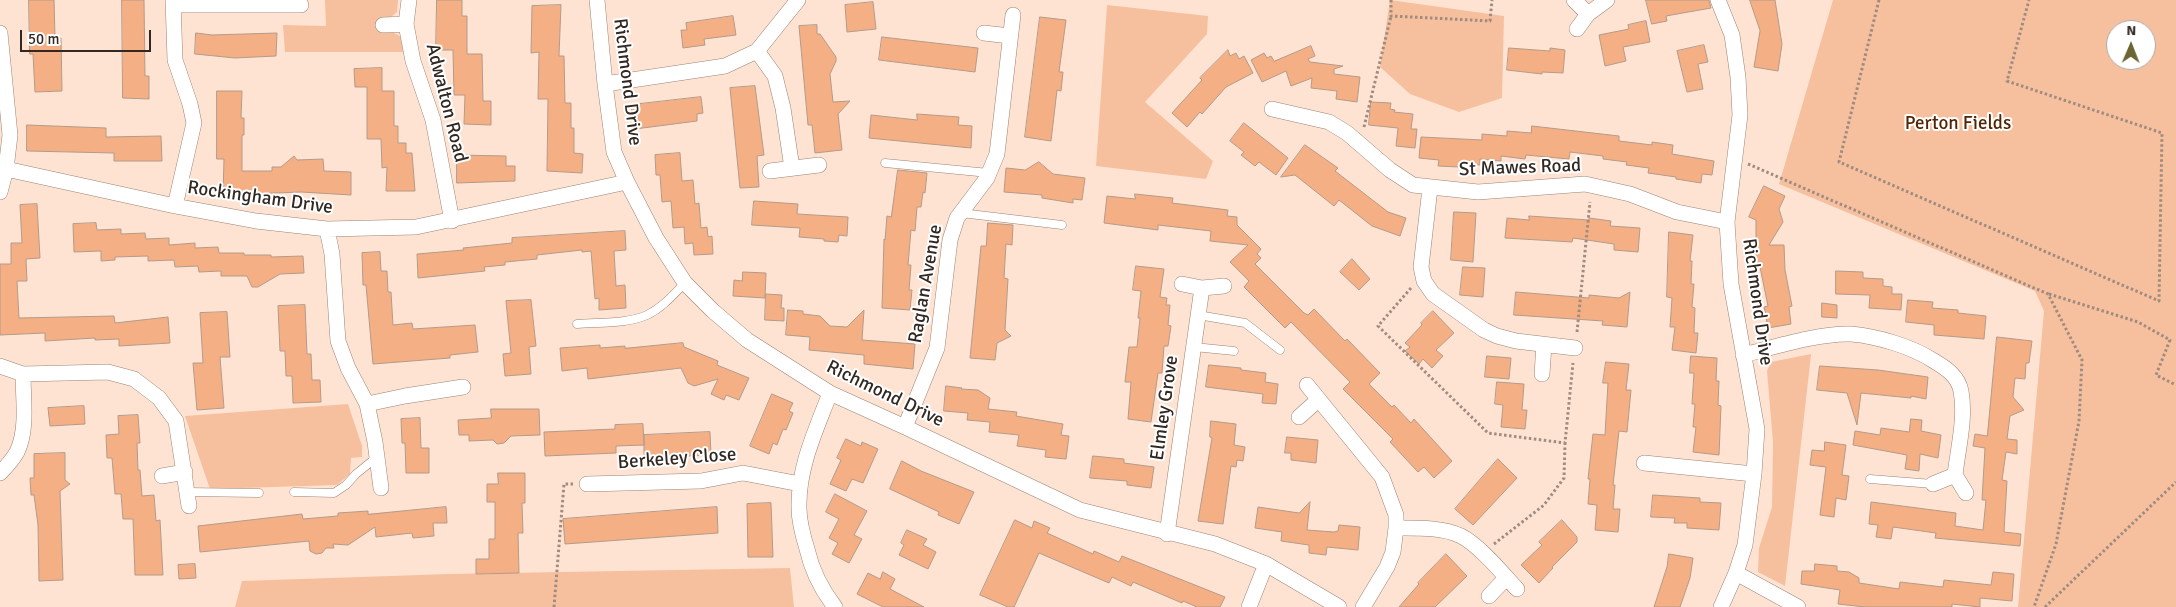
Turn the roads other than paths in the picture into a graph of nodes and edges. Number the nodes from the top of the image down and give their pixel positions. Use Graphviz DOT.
graph roads {
  1 [pos="409,0"];
  2 [pos="597,0"];
  3 [pos="798,0"];
  4 [pos="1574,0"];
  5 [pos="1607,0"];
  6 [pos="1718,0"];
  7 [pos="173,2"];
  8 [pos="301,5"];
  9 [pos="1588,14"];
  10 [pos="1013,15"];
  11 [pos="406,24"];
  12 [pos="383,25"];
  13 [pos="1576,29"];
  14 [pos="984,33"];
  15 [pos="0,34"];
  16 [pos="1010,36"];
  17 [pos="0,44"];
  18 [pos="757,51"];
  19 [pos="605,84"];
  20 [pos="1272,109"];
  21 [pos="885,163"];
  22 [pos="819,165"];
  23 [pos="792,168"];
  24 [pos="6,169"];
  25 [pos="770,171"];
  26 [pos="989,173"];
  27 [pos="627,182"];
  28 [pos="1430,188"];
  29 [pos="0,192"];
  30 [pos="175,206"];
  31 [pos="961,213"];
  32 [pos="452,221"];
  33 [pos="1727,222"];
  34 [pos="1062,225"];
  35 [pos="327,229"];
  36 [pos="685,283"];
  37 [pos="1182,284"];
  38 [pos="1224,286"];
  39 [pos="1202,288"];
  40 [pos="1198,315"];
  41 [pos="577,324"];
  42 [pos="1544,345"];
  43 [pos="1194,347"];
  44 [pos="1575,348"];
  45 [pos="1280,350"];
  46 [pos="1234,351"];
  47 [pos="1743,355"];
  48 [pos="0,366"];
  49 [pos="23,374"];
  50 [pos="1542,374"];
  51 [pos="1307,385"];
  52 [pos="463,387"];
  53 [pos="830,393"];
  54 [pos="1318,400"];
  55 [pos="367,404"];
  56 [pos="1299,416"];
  57 [pos="905,426"];
  58 [pos="377,457"];
  59 [pos="1644,463"];
  60 [pos="185,472"];
  61 [pos="0,473"];
  62 [pos="1754,474"];
  63 [pos="1955,474"];
  64 [pos="162,476"];
  65 [pos="1870,479"];
  66 [pos="586,484"];
  67 [pos="800,484"];
  68 [pos="1933,484"];
  69 [pos="381,488"];
  70 [pos="294,492"];
  71 [pos="259,493"];
  72 [pos="1966,493"];
  73 [pos="188,499"];
  74 [pos="1396,528"];
  75 [pos="1167,534"];
  76 [pos="1266,564"];
  77 [pos="1736,573"];
  78 [pos="1506,578"];
  79 [pos="1517,589"];
  80 [pos="1489,596"];
  81 [pos="835,607"];
  82 [pos="1249,607"];
  83 [pos="1339,607"];
  84 [pos="1363,607"];
  85 [pos="1720,607"];
  86 [pos="1798,607"];
  1 -- 11 [label="street, Adwalton Road"];
  2 -- 19 [label="street, Richmond Drive"];
  3 -- 18 [label="street"];
  4 -- 9 [label="street"];
  5 -- 9 [label="street"];
  6 -- 33 [label="street, Richmond Drive"];
  7 -- 8 [label="street"];
  7 -- 30 [label="street"];
  9 -- 13 [label="street"];
  10 -- 16 [label="street, Raglan Avenue"];
  11 -- 12 [label="street, Adwalton Road"];
  11 -- 32 [label="street, Adwalton Road"];
  14 -- 16 [label="street"];
  15 -- 17 [label="street"];
  16 -- 26 [label="street, Raglan Avenue"];
  17 -- 24 [label="street"];
  18 -- 19 [label="street"];
  18 -- 23 [label="street"];
  19 -- 27 [label="street, Richmond Drive"];
  20 -- 28 [label="street, St Mawes Road"];
  21 -- 26 [label="lane"];
  22 -- 23 [label="street"];
  23 -- 25 [label="street"];
  24 -- 29 [label="street"];
  24 -- 30 [label="street, Rockingham Drive"];
  26 -- 31 [label="street, Raglan Avenue"];
  27 -- 32 [label="street, Rockingham Drive"];
  27 -- 36 [label="street, Richmond Drive"];
  28 -- 33 [label="street, St Mawes Road"];
  28 -- 42 [label="street"];
  30 -- 35 [label="street, Rockingham Drive"];
  31 -- 34 [label="lane"];
  31 -- 57 [label="street, Raglan Avenue"];
  32 -- 35 [label="street, Rockingham Drive"];
  33 -- 47 [label="street, Richmond Drive"];
  35 -- 55 [label="street"];
  36 -- 41 [label="lane"];
  36 -- 53 [label="street, Richmond Drive"];
  37 -- 39 [label="street"];
  38 -- 39 [label="street"];
  39 -- 40 [label="street, Elmley Grove"];
  40 -- 43 [label="street, Elmley Grove"];
  40 -- 45 [label="lane"];
  42 -- 44 [label="street"];
  42 -- 50 [label="street"];
  43 -- 46 [label="lane"];
  43 -- 75 [label="street, Elmley Grove"];
  47 -- 62 [label="street, Richmond Drive"];
  47 -- 63 [label="street"];
  48 -- 49 [label="street"];
  49 -- 60 [label="street"];
  49 -- 61 [label="street"];
  51 -- 54 [label="street"];
  52 -- 55 [label="street"];
  53 -- 57 [label="street, Richmond Drive"];
  53 -- 67 [label="street"];
  54 -- 56 [label="street"];
  54 -- 74 [label="street"];
  55 -- 58 [label="street"];
  57 -- 75 [label="street, Richmond Drive"];
  58 -- 69 [label="street"];
  58 -- 70 [label="lane"];
  59 -- 62 [label="street"];
  60 -- 64 [label="street"];
  60 -- 73 [label="street"];
  62 -- 77 [label="street, Richmond Drive"];
  63 -- 68 [label="street"];
  63 -- 72 [label="street"];
  65 -- 68 [label="lane"];
  66 -- 67 [label="street, Berkeley Close"];
  67 -- 81 [label="street"];
  71 -- 73 [label="lane"];
  74 -- 78 [label="street"];
  74 -- 84 [label="street"];
  75 -- 76 [label="street, Richmond Drive"];
  76 -- 82 [label="street"];
  76 -- 83 [label="street, Richmond Drive"];
  77 -- 85 [label="street, Richmond Drive"];
  77 -- 86 [label="street"];
  78 -- 79 [label="street"];
  78 -- 80 [label="street"];
}
